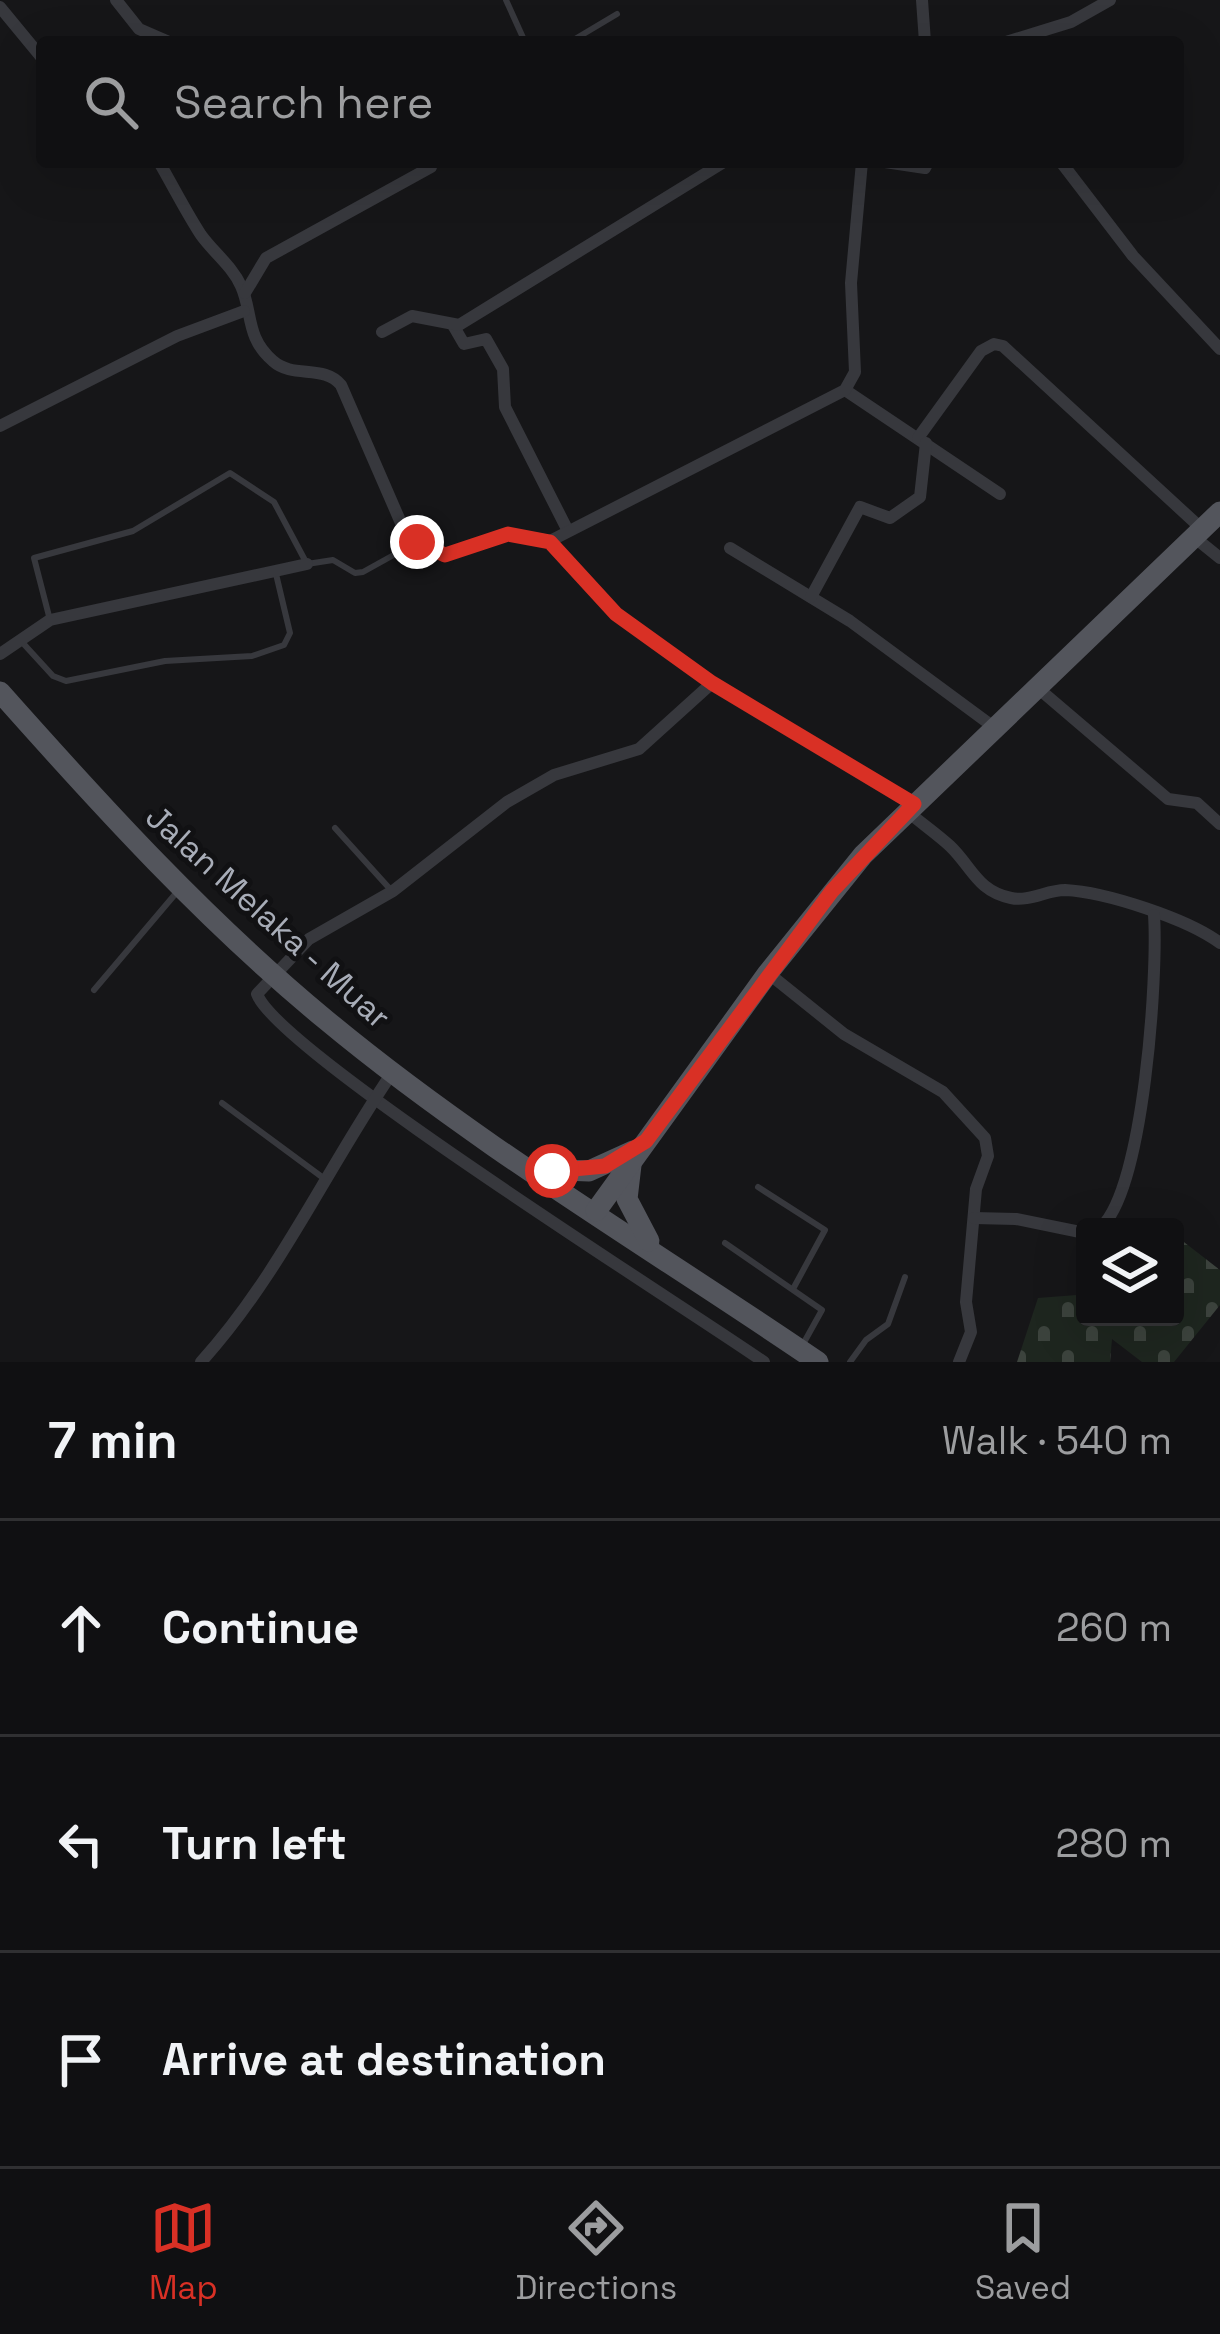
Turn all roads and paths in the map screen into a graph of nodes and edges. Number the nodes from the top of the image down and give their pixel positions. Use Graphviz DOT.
graph roads {
  1 [pos="116,0"];
  2 [pos="506,0"];
  3 [pos="922,0"];
  4 [pos="1110,0"];
  5 [pos="0,7"];
  6 [pos="616,14"];
  7 [pos="156,36"];
  8 [pos="522,36"];
  9 [pos="580,36"];
  10 [pos="925,36"];
  11 [pos="1026,36"];
  12 [pos="36,51"];
  13 [pos="162,168"];
  14 [pos="429,168"];
  15 [pos="714,168"];
  16 [pos="861,168"];
  17 [pos="1066,168"];
  18 [pos="244,293"];
  19 [pos="244,311"];
  20 [pos="453,325"];
  21 [pos="382,332"];
  22 [pos="1220,349"];
  23 [pos="845,390"];
  24 [pos="0,426"];
  25 [pos="922,440"];
  26 [pos="1000,494"];
  27 [pos="1220,512"];
  28 [pos="567,529"];
  29 [pos="1198,533"];
  30 [pos="417,542"];
  31 [pos="550,542"];
  32 [pos="730,548"];
  33 [pos="1220,559"];
  34 [pos="307,564"];
  35 [pos="275,571"];
  36 [pos="811,597"];
  37 [pos="50,620"];
  38 [pos="19,638"];
  39 [pos="0,654"];
  40 [pos="712,683"];
  41 [pos="1039,688"];
  42 [pos="0,692"];
  43 [pos="995,728"];
  44 [pos="910,808"];
  45 [pos="1220,824"];
  46 [pos="335,828"];
  47 [pos="180,889"];
  48 [pos="393,891"];
  49 [pos="1154,915"];
  50 [pos="1220,943"];
  51 [pos="768,974"];
  52 [pos="274,976"];
  53 [pos="94,990"];
  54 [pos="392,1072"];
  55 [pos="376,1097"];
  56 [pos="222,1103"];
  57 [pos="640,1150"];
  58 [pos="531,1168"];
  59 [pos="322,1177"];
  60 [pos="758,1186"];
  61 [pos="596,1211"];
  62 [pos="974,1218"];
  63 [pos="1107,1218"];
  64 [pos="1076,1231"];
  65 [pos="725,1243"];
  66 [pos="665,1257"];
  67 [pos="905,1277"];
  68 [pos="793,1290"];
  69 [pos="809,1356"];
  70 [pos="201,1362"];
  71 [pos="764,1362"];
  72 [pos="850,1362"];
  73 [pos="959,1362"];
  1 -- 7 [label="street"];
  2 -- 8 [label="lane"];
  3 -- 10 [label="street"];
  4 -- 11 [label="street"];
  5 -- 12 [label="street"];
  6 -- 9 [label="lane"];
  13 -- 18 [label="street"];
  14 -- 18 [label="street"];
  15 -- 20 [label="street"];
  16 -- 23 [label="street"];
  17 -- 22 [label="street"];
  18 -- 19 [label="street"];
  19 -- 24 [label="street"];
  19 -- 30 [label="street"];
  20 -- 21 [label="street"];
  20 -- 28 [label="street"];
  23 -- 25 [label="street"];
  23 -- 28 [label="street"];
  25 -- 26 [label="street"];
  25 -- 29 [label="street"];
  25 -- 36 [label="street"];
  27 -- 29 [label="main road"];
  28 -- 31 [label="street"];
  29 -- 33 [label="street"];
  29 -- 41 [label="main road"];
  30 -- 31 [label="street"];
  30 -- 34 [label="lane"];
  31 -- 40 [label="street"];
  32 -- 36 [label="street"];
  34 -- 35 [label="street"];
  34 -- 37 [label="lane"];
  35 -- 37 [label="street"];
  35 -- 38 [label="lane"];
  36 -- 43 [label="street"];
  37 -- 38 [label="street"];
  38 -- 39 [label="street"];
  40 -- 44 [label="street"];
  40 -- 48 [label="street"];
  41 -- 43 [label="main road"];
  41 -- 45 [label="street"];
  42 -- 47 [label="main road, Jalan Melaka - Muar"];
  43 -- 44 [label="main road"];
  44 -- 49 [label="street"];
  44 -- 51 [label="main road"];
  46 -- 48 [label="lane"];
  47 -- 52 [label="main road, Jalan Melaka - Muar"];
  47 -- 53 [label="lane"];
  48 -- 52 [label="street"];
  49 -- 50 [label="street"];
  49 -- 63 [label="street"];
  51 -- 57 [label="main road"];
  51 -- 62 [label="street"];
  52 -- 54 [label="main road, Jalan Melaka - Muar"];
  52 -- 55 [label="street"];
  54 -- 55 [label="street"];
  54 -- 58 [label="main road, Jalan Melaka - Muar"];
  55 -- 59 [label="street"];
  55 -- 71 [label="street"];
  56 -- 59 [label="lane"];
  57 -- 58 [label="main road"];
  57 -- 61 [label="main road"];
  57 -- 66 [label="main road"];
  58 -- 61 [label="main road, Jalan Melaka - Muar"];
  59 -- 70 [label="street"];
  60 -- 68 [label="lane"];
  61 -- 66 [label="main road, Jalan Melaka - Muar"];
  62 -- 64 [label="street"];
  62 -- 73 [label="street"];
  65 -- 68 [label="lane"];
  66 -- 69 [label="main road, Jalan Melaka - Muar"];
  67 -- 72 [label="lane"];
  68 -- 69 [label="lane"];
}
